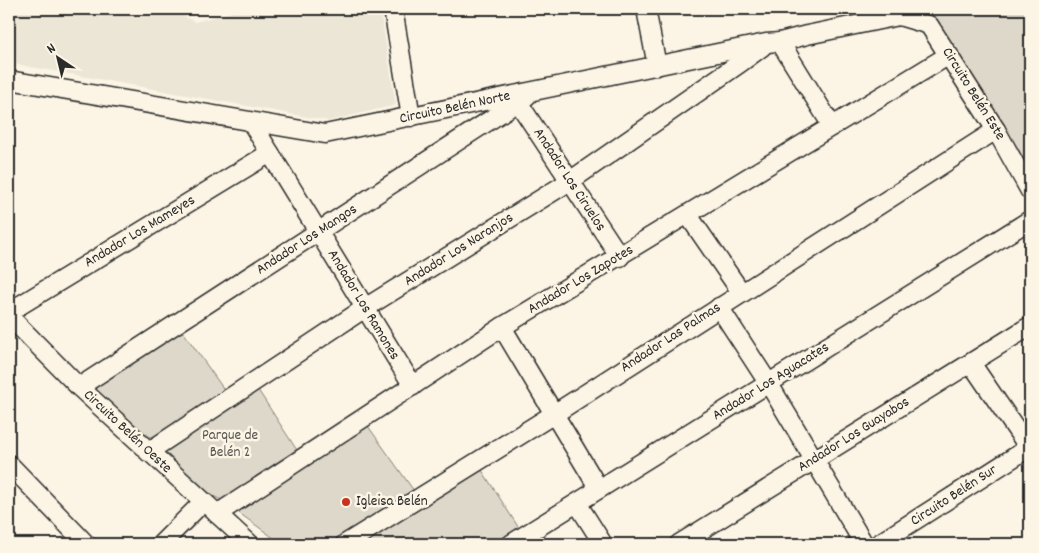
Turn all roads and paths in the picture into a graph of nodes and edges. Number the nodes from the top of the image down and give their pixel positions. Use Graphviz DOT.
graph roads {
  1 [pos="393,9"];
  2 [pos="646,9"];
  3 [pos="899,16"];
  4 [pos="773,43"];
  5 [pos="949,55"];
  6 [pos="657,66"];
  7 [pos="9,80"];
  8 [pos="535,91"];
  9 [pos="518,102"];
  10 [pos="411,117"];
  11 [pos="251,122"];
  12 [pos="832,126"];
  13 [pos="996,130"];
  14 [pos="270,153"];
  15 [pos="570,181"];
  16 [pos="1030,191"];
  17 [pos="688,215"];
  18 [pos="1030,220"];
  19 [pos="319,233"];
  20 [pos="620,257"];
  21 [pos="741,292"];
  22 [pos="719,306"];
  23 [pos="365,308"];
  24 [pos="9,312"];
  25 [pos="9,316"];
  26 [pos="1030,326"];
  27 [pos="502,328"];
  28 [pos="972,362"];
  29 [pos="769,384"];
  30 [pos="413,386"];
  31 [pos="79,387"];
  32 [pos="554,414"];
  33 [pos="1030,447"];
  34 [pos="148,452"];
  35 [pos="814,459"];
  36 [pos="9,464"];
  37 [pos="599,489"];
  38 [pos="203,502"];
  39 [pos="577,503"];
  40 [pos="217,514"];
  41 [pos="86,544"];
  42 [pos="161,544"];
  43 [pos="250,544"];
  44 [pos="345,544"];
  45 [pos="511,544"];
  46 [pos="603,544"];
  47 [pos="679,544"];
  48 [pos="864,544"];
  49 [pos="878,544"];
  1 -- 10 [label="street"];
  2 -- 6 [label="street"];
  3 -- 4 [label="street, Circuito Belén Norte"];
  3 -- 5 [label="street, Circuito Belén Este"];
  4 -- 6 [label="street, Circuito Belén Norte"];
  4 -- 12 [label="street"];
  4 -- 15 [label="street, Andador Los Naranjos"];
  5 -- 12 [label="street, Andador Los Zapotes"];
  5 -- 13 [label="street, Circuito Belén Este"];
  6 -- 8 [label="street, Circuito Belén Norte"];
  7 -- 11 [label="street, Circuito Belén Norte"];
  8 -- 9 [label="street, Andador Los Mangos"];
  8 -- 10 [label="street, Circuito Belén Norte"];
  9 -- 15 [label="street, Andador Los Ciruelos"];
  9 -- 19 [label="street, Andador Los Mangos"];
  10 -- 11 [label="street, Circuito Belén Norte"];
  11 -- 14 [label="street, Andador Los Ramones"];
  12 -- 17 [label="street, Andador Los Zapotes"];
  13 -- 16 [label="street, Circuito Belén Este"];
  13 -- 21 [label="street, Andador Las Palmas"];
  14 -- 19 [label="street, Andador Los Ramones"];
  14 -- 24 [label="street, Andador Los Mameyes"];
  15 -- 20 [label="street, Andador Los Ciruelos"];
  15 -- 23 [label="street, Andador Los Naranjos"];
  17 -- 20 [label="street, Andador Los Zapotes"];
  17 -- 21 [label="street"];
  18 -- 29 [label="street, Andador Los Aguacates"];
  19 -- 23 [label="street, Andador Los Ramones"];
  19 -- 31 [label="street, Andador Los Mangos"];
  20 -- 27 [label="street, Andador Los Zapotes"];
  21 -- 22 [label="street, Andador Las Palmas"];
  22 -- 29 [label="street"];
  22 -- 32 [label="street, Andador Las Palmas"];
  23 -- 30 [label="street, Andador Los Ramones"];
  23 -- 34 [label="street, Andador Los Naranjos"];
  25 -- 31 [label="street, Circuito Belén Oeste"];
  26 -- 28 [label="street, Andador Los Guayabos"];
  27 -- 30 [label="street, Andador Los Zapotes"];
  27 -- 32 [label="street"];
  28 -- 33 [label="street"];
  28 -- 35 [label="street, Andador Los Guayabos"];
  29 -- 35 [label="street"];
  29 -- 37 [label="street, Andador Los Aguacates"];
  30 -- 40 [label="street, Andador Los Zapotes"];
  31 -- 34 [label="street, Circuito Belén Oeste"];
  32 -- 37 [label="street"];
  32 -- 44 [label="street, Andador Las Palmas"];
  33 -- 49 [label="street, Circuito Belén Sur"];
  34 -- 38 [label="street, Circuito Belén Oeste"];
  35 -- 47 [label="street, Andador Los Guayabos"];
  35 -- 48 [label="street"];
  36 -- 41 [label="street"];
  37 -- 39 [label="street, Andador Los Aguacates"];
  38 -- 40 [label="street, Circuito Belén Oeste"];
  38 -- 42 [label="street"];
  39 -- 45 [label="street, Andador Los Aguacates"];
  39 -- 46 [label="street"];
  40 -- 43 [label="street, Circuito Belén Oeste"];
}
